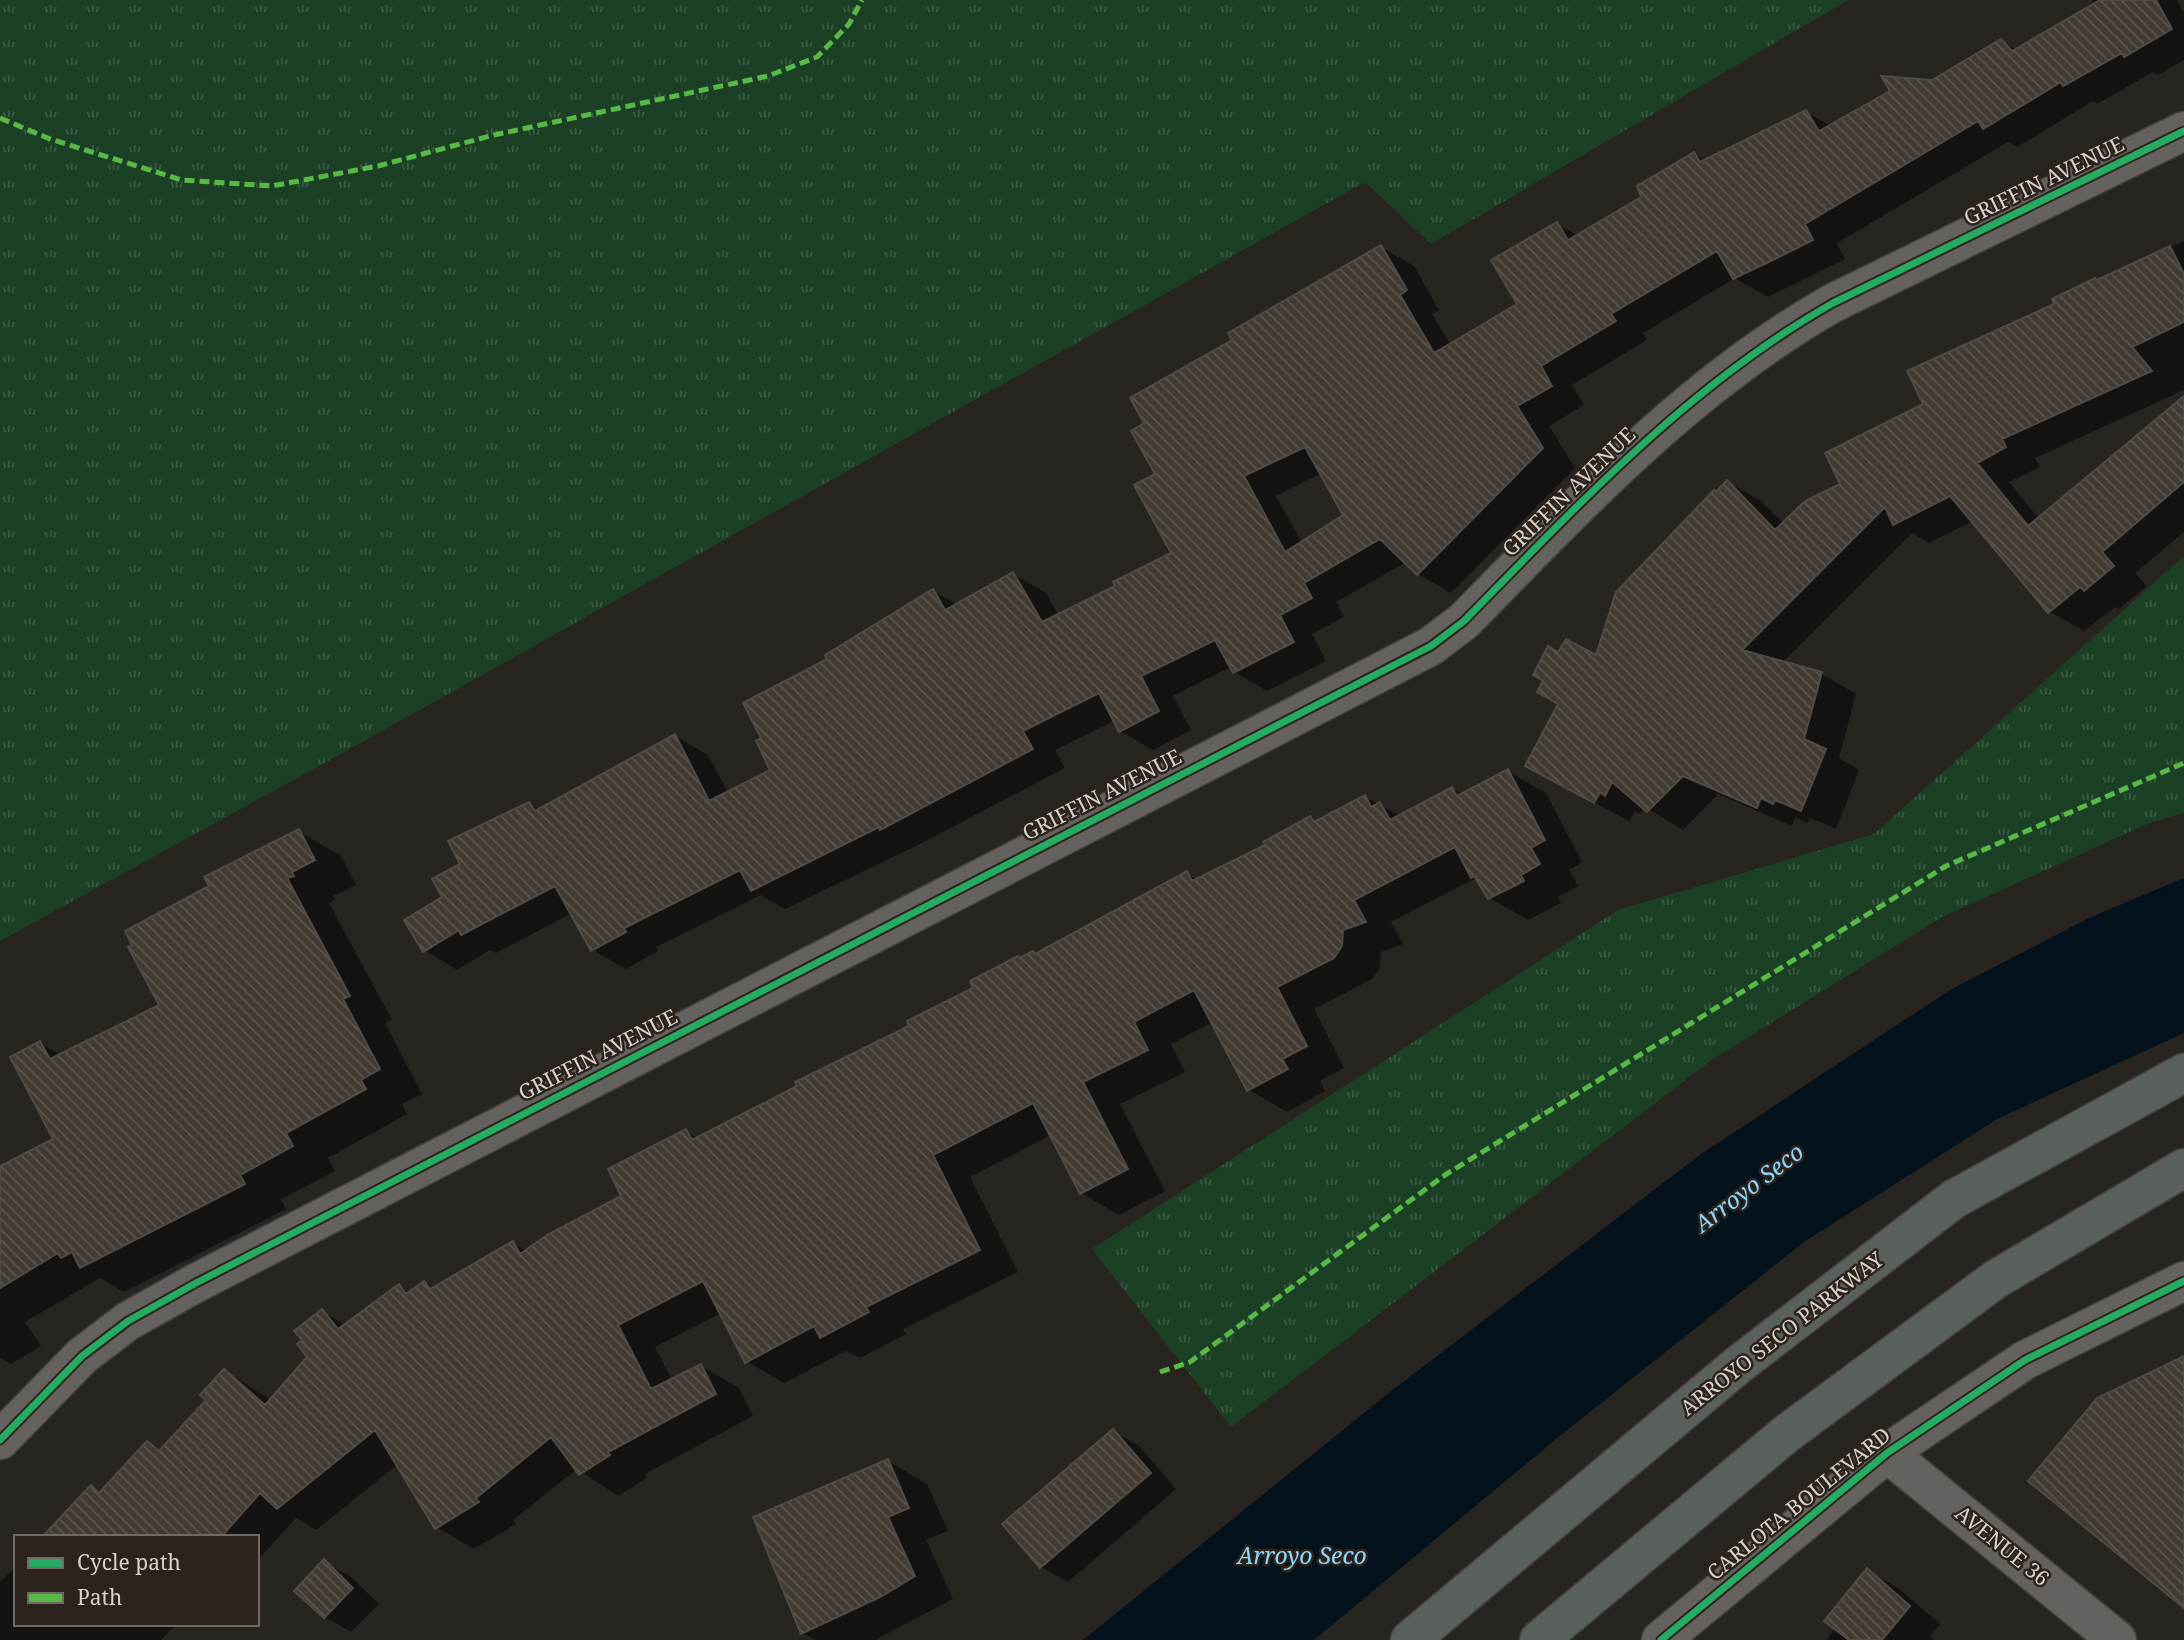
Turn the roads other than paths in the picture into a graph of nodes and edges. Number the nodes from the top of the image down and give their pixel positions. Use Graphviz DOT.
graph roads {
  1 [pos="2184,131"];
  2 [pos="2184,1073"];
  3 [pos="2184,1168"];
  4 [pos="2184,1281"];
  5 [pos="0,1440"];
  6 [pos="1887,1453"];
  7 [pos="1410,1640"];
  8 [pos="1539,1640"];
  9 [pos="1661,1640"];
  10 [pos="2117,1640"];
  1 -- 5 [label="street, GRIFFIN AVENUE"];
  2 -- 7 [label="highway, ARROYO SECO PARKWAY"];
  3 -- 8 [label="highway"];
  4 -- 6 [label="street, CARLOTA BOULEVARD"];
  6 -- 9 [label="street, CARLOTA BOULEVARD"];
  6 -- 10 [label="street, AVENUE 36"];
}
